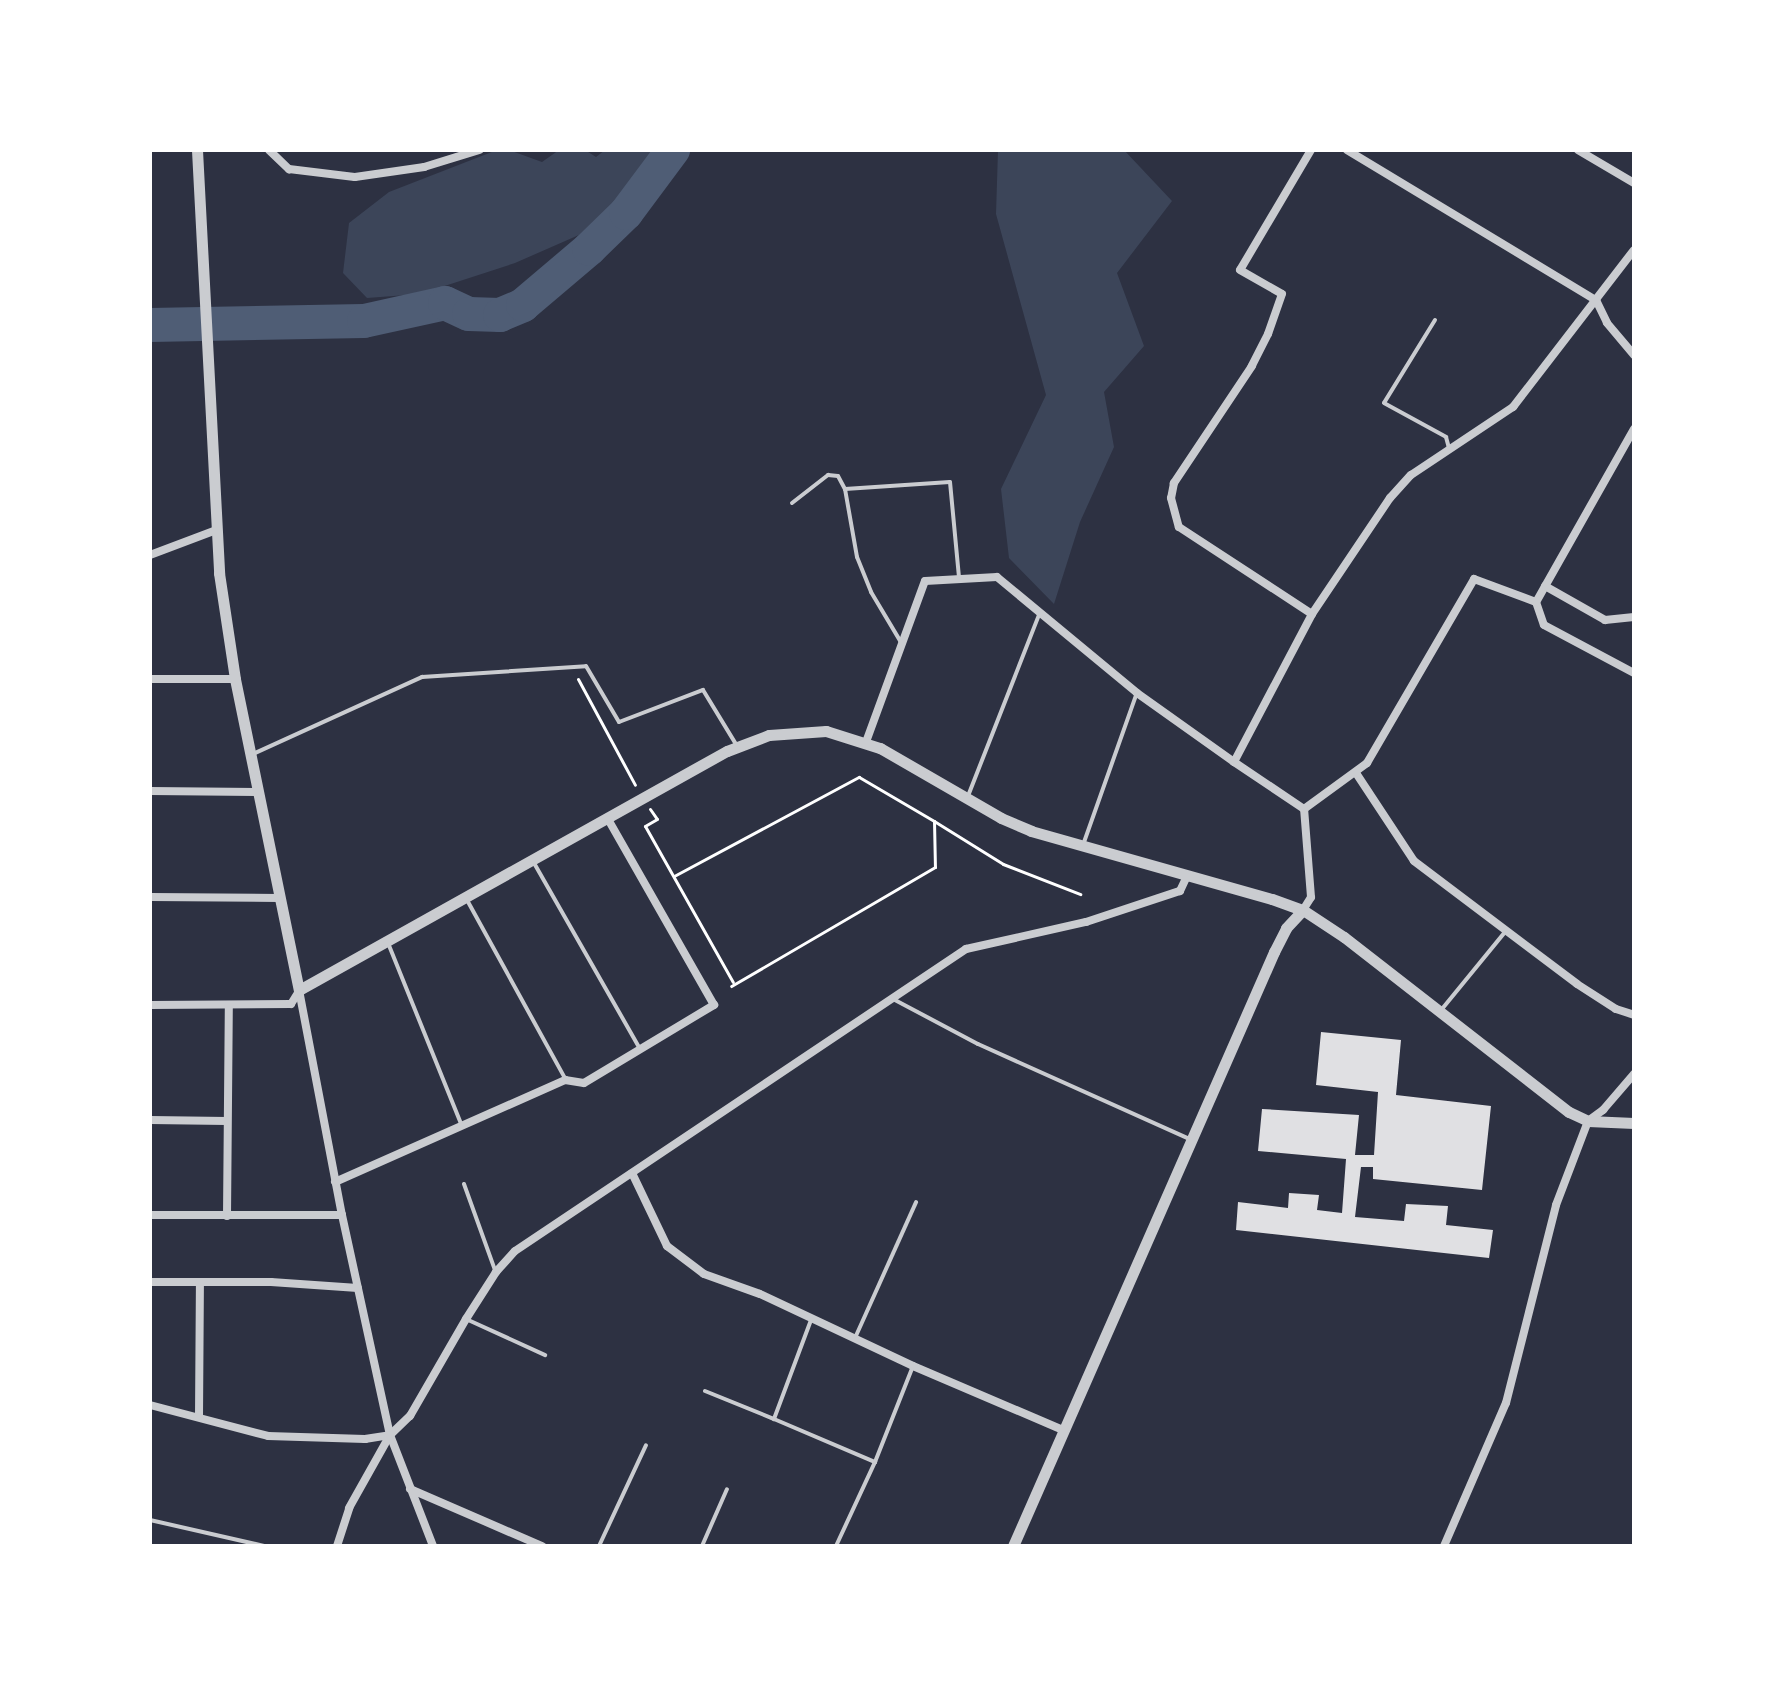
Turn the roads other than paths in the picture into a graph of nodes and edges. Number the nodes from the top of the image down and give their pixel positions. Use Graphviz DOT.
graph roads {
  1 [pos="197,150"];
  2 [pos="269,150"];
  3 [pos="479,150"];
  4 [pos="1311,150"];
  5 [pos="1347,150"];
  6 [pos="1578,150"];
  7 [pos="1634,183"];
  8 [pos="1634,250"];
  9 [pos="1596,300"];
  10 [pos="1435,320"];
  11 [pos="1634,355"];
  12 [pos="1634,429"];
  13 [pos="1449,448"];
  14 [pos="845,489"];
  15 [pos="792,503"];
  16 [pos="214,531"];
  17 [pos="150,555"];
  18 [pos="959,578"];
  19 [pos="1545,586"];
  20 [pos="1536,602"];
  21 [pos="1040,612"];
  22 [pos="1312,614"];
  23 [pos="1634,617"];
  24 [pos="902,646"];
  25 [pos="1634,673"];
  26 [pos="150,679"];
  27 [pos="235,679"];
  28 [pos="1137,693"];
  29 [pos="866,742"];
  30 [pos="737,746"];
  31 [pos="250,755"];
  32 [pos="1234,762"];
  33 [pos="1356,773"];
  34 [pos="150,791"];
  35 [pos="258,792"];
  36 [pos="967,799"];
  37 [pos="1304,809"];
  38 [pos="608,819"];
  39 [pos="1083,848"];
  40 [pos="533,861"];
  41 [pos="1187,876"];
  42 [pos="150,897"];
  43 [pos="279,898"];
  44 [pos="466,898"];
  45 [pos="1303,910"];
  46 [pos="1506,930"];
  47 [pos="387,941"];
  48 [pos="299,990"];
  49 [pos="891,998"];
  50 [pos="150,1005"];
  51 [pos="229,1005"];
  52 [pos="1440,1012"];
  53 [pos="1634,1015"];
  54 [pos="640,1049"];
  55 [pos="1634,1074"];
  56 [pos="565,1080"];
  57 [pos="150,1120"];
  58 [pos="227,1121"];
  59 [pos="1588,1121"];
  60 [pos="1634,1123"];
  61 [pos="462,1126"];
  62 [pos="1193,1141"];
  63 [pos="632,1173"];
  64 [pos="335,1182"];
  65 [pos="464,1184"];
  66 [pos="916,1202"];
  67 [pos="150,1215"];
  68 [pos="342,1215"];
  69 [pos="227,1216"];
  70 [pos="496,1272"];
  71 [pos="150,1282"];
  72 [pos="200,1282"];
  73 [pos="358,1288"];
  74 [pos="812,1318"];
  75 [pos="466,1319"];
  76 [pos="855,1338"];
  77 [pos="545,1355"];
  78 [pos="913,1366"];
  79 [pos="705,1391"];
  80 [pos="150,1405"];
  81 [pos="199,1416"];
  82 [pos="774,1419"];
  83 [pos="1063,1430"];
  84 [pos="390,1435"];
  85 [pos="646,1445"];
  86 [pos="875,1462"];
  87 [pos="410,1489"];
  88 [pos="727,1489"];
  89 [pos="150,1520"];
  90 [pos="264,1546"];
  91 [pos="337,1546"];
  92 [pos="433,1546"];
  93 [pos="542,1546"];
  94 [pos="599,1546"];
  95 [pos="702,1546"];
  96 [pos="836,1546"];
  97 [pos="1013,1546"];
  98 [pos="1444,1546"];
  1 -- 16 [label="street"];
  2 -- 3 [label="street"];
  4 -- 22 [label="street"];
  5 -- 9 [label="street"];
  6 -- 7 [label="street"];
  8 -- 9 [label="street"];
  9 -- 11 [label="street"];
  9 -- 13 [label="street"];
  10 -- 13 [label="lane"];
  12 -- 19 [label="street"];
  13 -- 22 [label="street"];
  14 -- 15 [label="lane"];
  14 -- 18 [label="lane"];
  14 -- 24 [label="lane"];
  16 -- 17 [label="street"];
  16 -- 27 [label="street"];
  18 -- 21 [label="street"];
  18 -- 24 [label="street"];
  19 -- 20 [label="street"];
  19 -- 23 [label="street"];
  20 -- 25 [label="street"];
  20 -- 33 [label="street"];
  21 -- 28 [label="street"];
  21 -- 36 [label="lane"];
  22 -- 32 [label="street"];
  24 -- 29 [label="street"];
  26 -- 27 [label="street"];
  27 -- 31 [label="street"];
  28 -- 32 [label="street"];
  28 -- 39 [label="lane"];
  29 -- 30 [label="street"];
  29 -- 36 [label="street"];
  30 -- 31 [label="lane"];
  30 -- 38 [label="street"];
  31 -- 35 [label="street"];
  32 -- 37 [label="street"];
  33 -- 37 [label="street"];
  33 -- 46 [label="street"];
  34 -- 35 [label="street"];
  35 -- 43 [label="street"];
  36 -- 39 [label="street"];
  37 -- 45 [label="street"];
  38 -- 40 [label="street"];
  38 -- 54 [label="street"];
  39 -- 41 [label="street"];
  40 -- 44 [label="street"];
  40 -- 54 [label="lane"];
  41 -- 45 [label="street"];
  41 -- 49 [label="street"];
  42 -- 43 [label="street"];
  43 -- 48 [label="street"];
  44 -- 47 [label="street"];
  44 -- 56 [label="lane"];
  45 -- 52 [label="street"];
  45 -- 62 [label="street"];
  46 -- 52 [label="lane"];
  46 -- 53 [label="street"];
  47 -- 48 [label="street"];
  47 -- 61 [label="lane"];
  48 -- 51 [label="street"];
  48 -- 64 [label="street"];
  49 -- 62 [label="lane"];
  49 -- 63 [label="street"];
  50 -- 51 [label="street"];
  51 -- 58 [label="street"];
  52 -- 59 [label="street"];
  54 -- 56 [label="street"];
  55 -- 59 [label="street"];
  56 -- 61 [label="street"];
  57 -- 58 [label="street"];
  58 -- 69 [label="street"];
  59 -- 60 [label="street"];
  59 -- 98 [label="street"];
  61 -- 64 [label="street"];
  62 -- 83 [label="street"];
  63 -- 70 [label="street"];
  63 -- 74 [label="street"];
  64 -- 68 [label="street"];
  65 -- 70 [label="lane"];
  66 -- 76 [label="lane"];
  67 -- 69 [label="street"];
  68 -- 69 [label="street"];
  68 -- 73 [label="street"];
  70 -- 75 [label="street"];
  71 -- 72 [label="street"];
  72 -- 73 [label="street"];
  72 -- 81 [label="street"];
  73 -- 84 [label="street"];
  74 -- 76 [label="street"];
  74 -- 82 [label="lane"];
  75 -- 77 [label="lane"];
  75 -- 84 [label="street"];
  76 -- 78 [label="street"];
  78 -- 83 [label="street"];
  78 -- 86 [label="lane"];
  79 -- 82 [label="lane"];
  80 -- 81 [label="street"];
  81 -- 84 [label="street"];
  82 -- 86 [label="lane"];
  83 -- 97 [label="street"];
  84 -- 87 [label="street"];
  84 -- 91 [label="street"];
  85 -- 94 [label="lane"];
  86 -- 96 [label="lane"];
  87 -- 92 [label="street"];
  87 -- 93 [label="street"];
  88 -- 95 [label="lane"];
  89 -- 90 [label="lane"];
}
